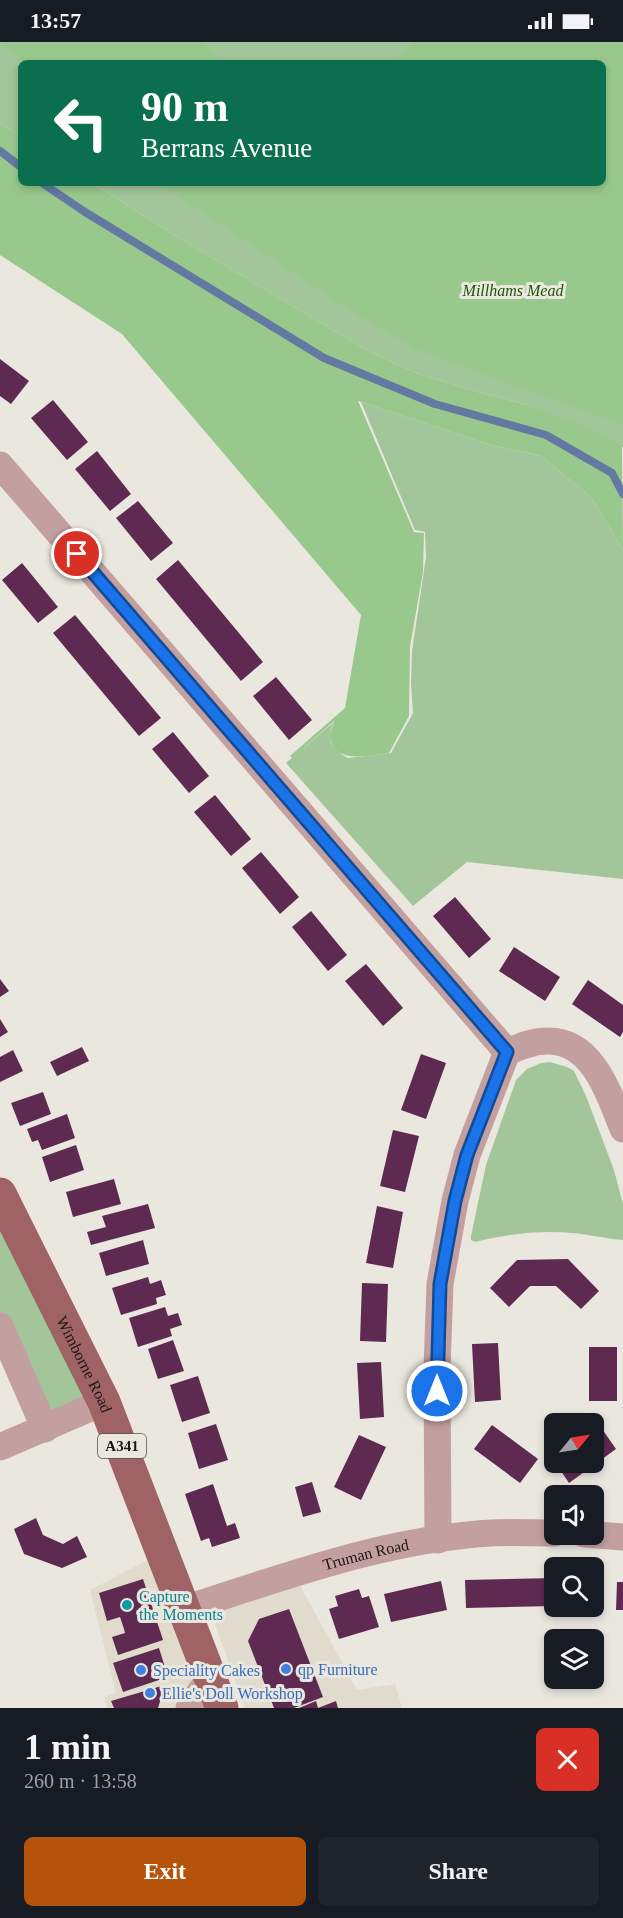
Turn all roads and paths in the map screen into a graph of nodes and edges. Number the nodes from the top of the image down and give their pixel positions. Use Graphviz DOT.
graph roads {
  1 [pos="0,465"];
  2 [pos="507,1052"];
  3 [pos="623,1129"];
  4 [pos="0,1194"];
  5 [pos="0,1326"];
  6 [pos="104,1402"];
  7 [pos="45,1429"];
  8 [pos="0,1447"];
  9 [pos="544,1533"];
  10 [pos="604,1536"];
  11 [pos="623,1537"];
  12 [pos="438,1539"];
  13 [pos="184,1609"];
  14 [pos="210,1678"];
  15 [pos="189,1708"];
  16 [pos="222,1708"];
  1 -- 2 [label="street"];
  2 -- 3 [label="street"];
  2 -- 12 [label="street"];
  4 -- 6 [label="main road, Wimborne Road / A341"];
  5 -- 7 [label="street"];
  6 -- 7 [label="street"];
  6 -- 13 [label="main road, Wimborne Road / A341"];
  7 -- 8 [label="street"];
  9 -- 12 [label="street, Truman Road"];
  10 -- 11 [label="street"];
  12 -- 13 [label="street, Truman Road"];
  13 -- 14 [label="main road, Wimborne Road / A341"];
  14 -- 15 [label="street"];
  14 -- 16 [label="main road, Wimborne Road / A341"];
}
